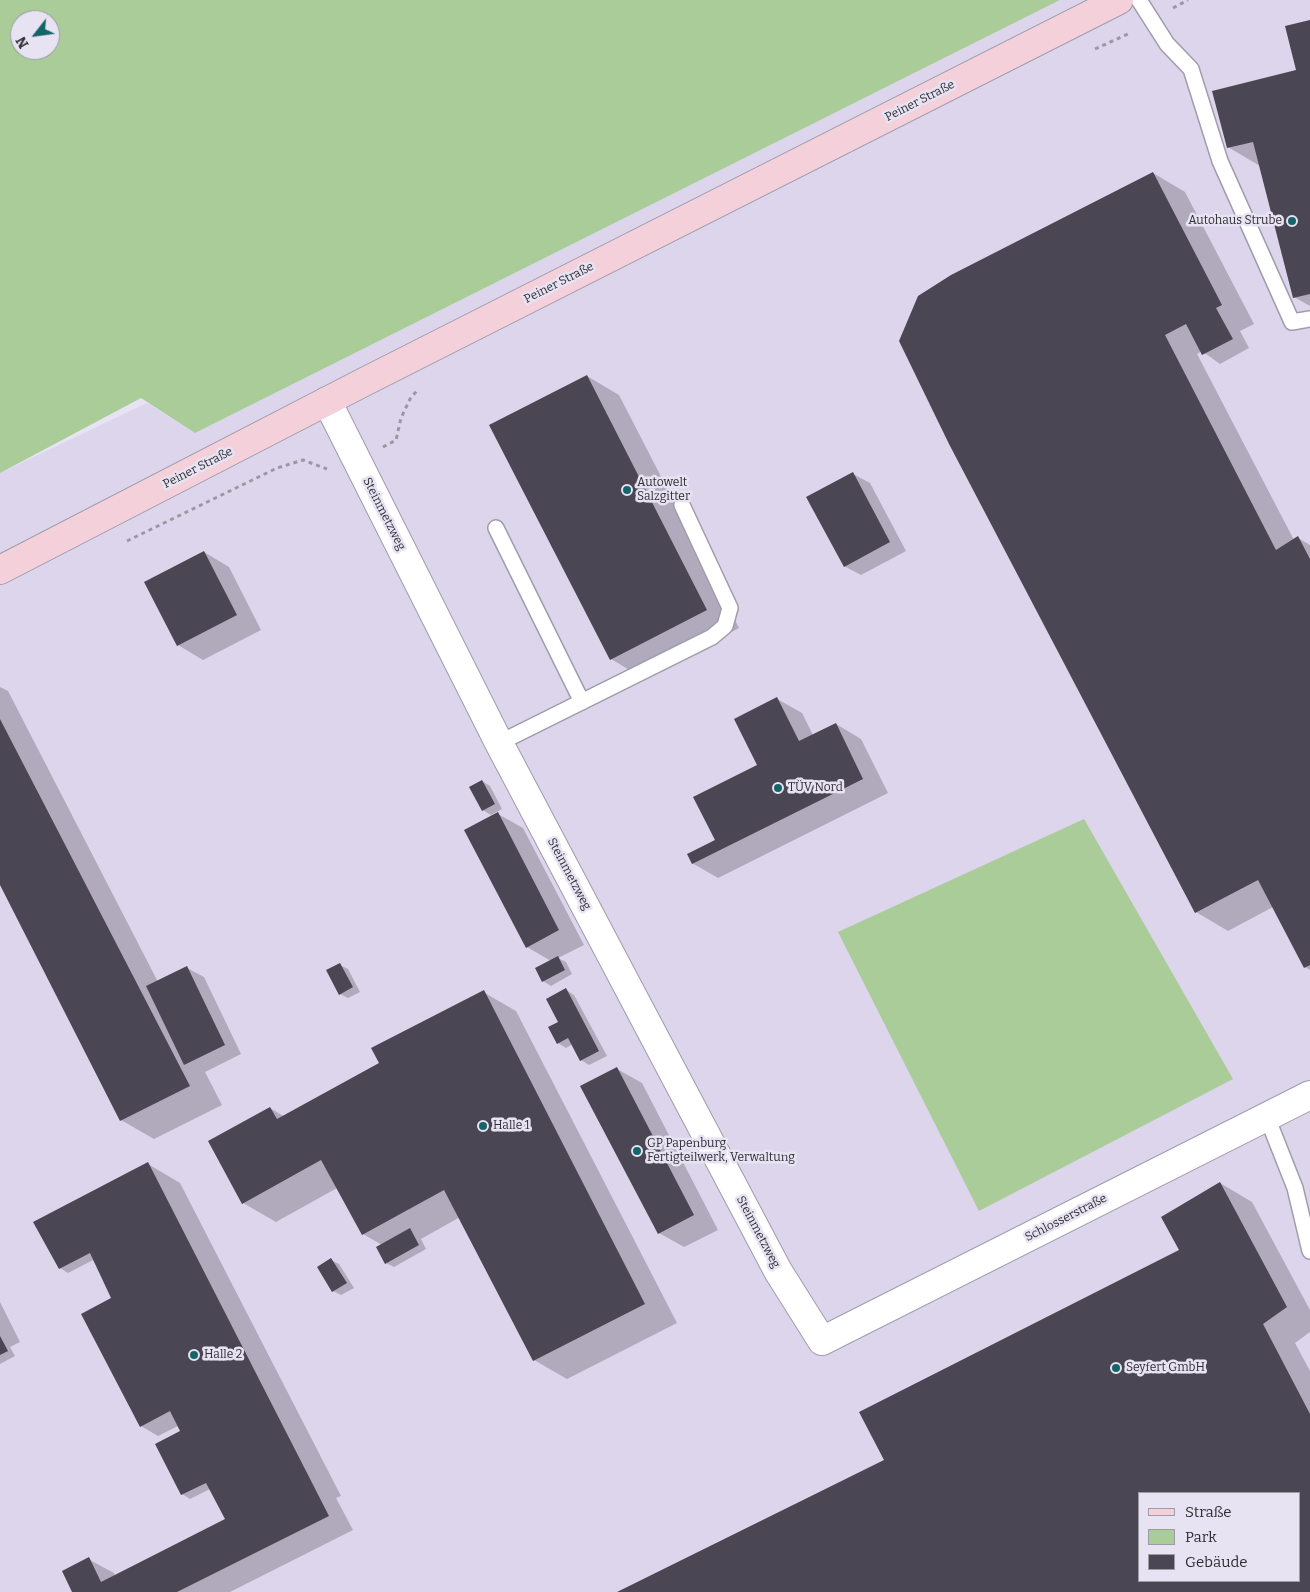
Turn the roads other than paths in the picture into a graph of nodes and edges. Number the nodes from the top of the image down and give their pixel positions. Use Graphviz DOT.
graph roads {
  1 [pos="1119,0"];
  2 [pos="1139,0"];
  3 [pos="1310,319"];
  4 [pos="327,401"];
  5 [pos="682,505"];
  6 [pos="496,528"];
  7 [pos="0,570"];
  8 [pos="582,702"];
  9 [pos="499,743"];
  10 [pos="1310,1094"];
  11 [pos="1267,1116"];
  12 [pos="1310,1251"];
  13 [pos="822,1340"];
  1 -- 4 [label="main road, Peiner Straße"];
  2 -- 3 [label="lane"];
  4 -- 7 [label="main road, Peiner Straße"];
  4 -- 9 [label="street, Steinmetzweg"];
  5 -- 8 [label="lane"];
  6 -- 8 [label="lane"];
  8 -- 9 [label="lane"];
  9 -- 13 [label="street, Steinmetzweg"];
  10 -- 11 [label="street, Schlosserstraße"];
  11 -- 12 [label="lane"];
  11 -- 13 [label="street, Schlosserstraße"];
}
